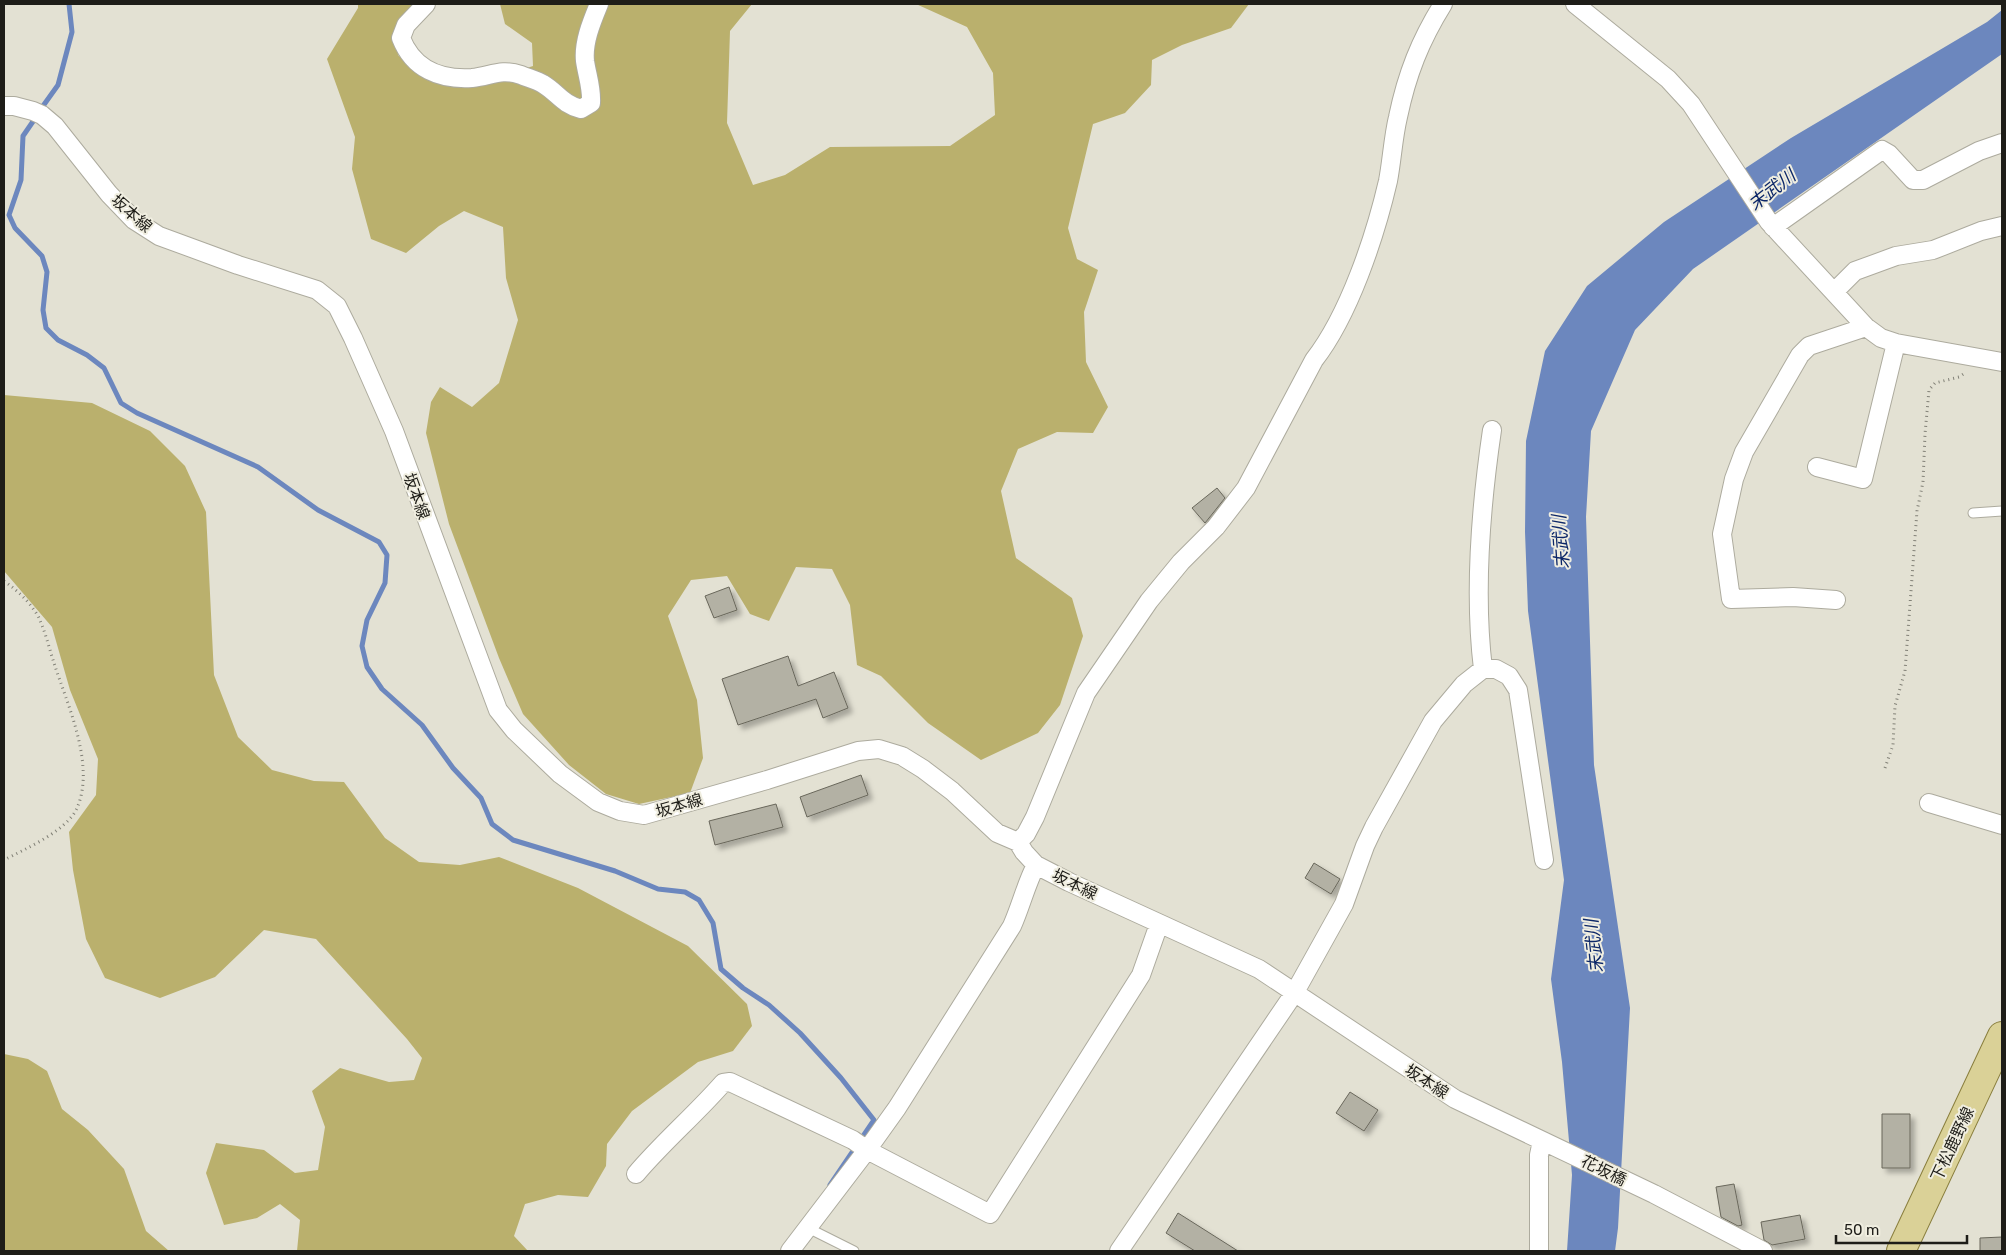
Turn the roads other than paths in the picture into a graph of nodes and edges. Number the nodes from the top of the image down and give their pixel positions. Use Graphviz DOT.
graph roads {
  1 [pos="426,4"];
  2 [pos="599,4"];
  3 [pos="1443,4"];
  4 [pos="1575,4"];
  5 [pos="4,106"];
  6 [pos="2002,143"];
  7 [pos="1771,225"];
  8 [pos="2002,226"];
  9 [pos="1834,292"];
  10 [pos="1866,327"];
  11 [pos="1896,344"];
  12 [pos="2002,362"];
  13 [pos="1492,430"];
  14 [pos="1817,467"];
  15 [pos="2002,511"];
  16 [pos="1973,513"];
  17 [pos="1836,600"];
  18 [pos="1483,670"];
  19 [pos="1928,803"];
  20 [pos="2002,825"];
  21 [pos="1018,842"];
  22 [pos="1544,860"];
  23 [pos="1036,865"];
  24 [pos="1159,924"];
  25 [pos="1295,992"];
  26 [pos="2002,1036"];
  27 [pos="1549,1144"];
  28 [pos="861,1146"];
  29 [pos="636,1174"];
  30 [pos="808,1228"];
  31 [pos="790,1251"];
  32 [pos="854,1251"];
  33 [pos="1119,1251"];
  34 [pos="1540,1251"];
  35 [pos="1763,1251"];
  36 [pos="1901,1251"];
  1 -- 2 [label="street"];
  3 -- 21 [label="street"];
  4 -- 7 [label="street"];
  5 -- 21 [label="street, 坂本線"];
  6 -- 7 [label="street"];
  7 -- 9 [label="street"];
  8 -- 9 [label="street"];
  9 -- 10 [label="street"];
  10 -- 11 [label="street"];
  10 -- 17 [label="street"];
  11 -- 12 [label="street"];
  11 -- 14 [label="street"];
  13 -- 18 [label="street"];
  15 -- 16 [label="lane"];
  18 -- 22 [label="street"];
  18 -- 25 [label="street"];
  19 -- 20 [label="street"];
  21 -- 23 [label="street, 坂本線"];
  23 -- 24 [label="street, 坂本線"];
  23 -- 28 [label="street"];
  24 -- 25 [label="street, 坂本線"];
  24 -- 28 [label="street"];
  25 -- 27 [label="street, 坂本線"];
  25 -- 33 [label="street"];
  26 -- 36 [label="main road, 下松鹿野線"];
  27 -- 34 [label="street"];
  27 -- 35 [label="street, 花坂橋"];
  28 -- 29 [label="street"];
  28 -- 30 [label="street"];
  30 -- 31 [label="street"];
  30 -- 32 [label="lane"];
}
